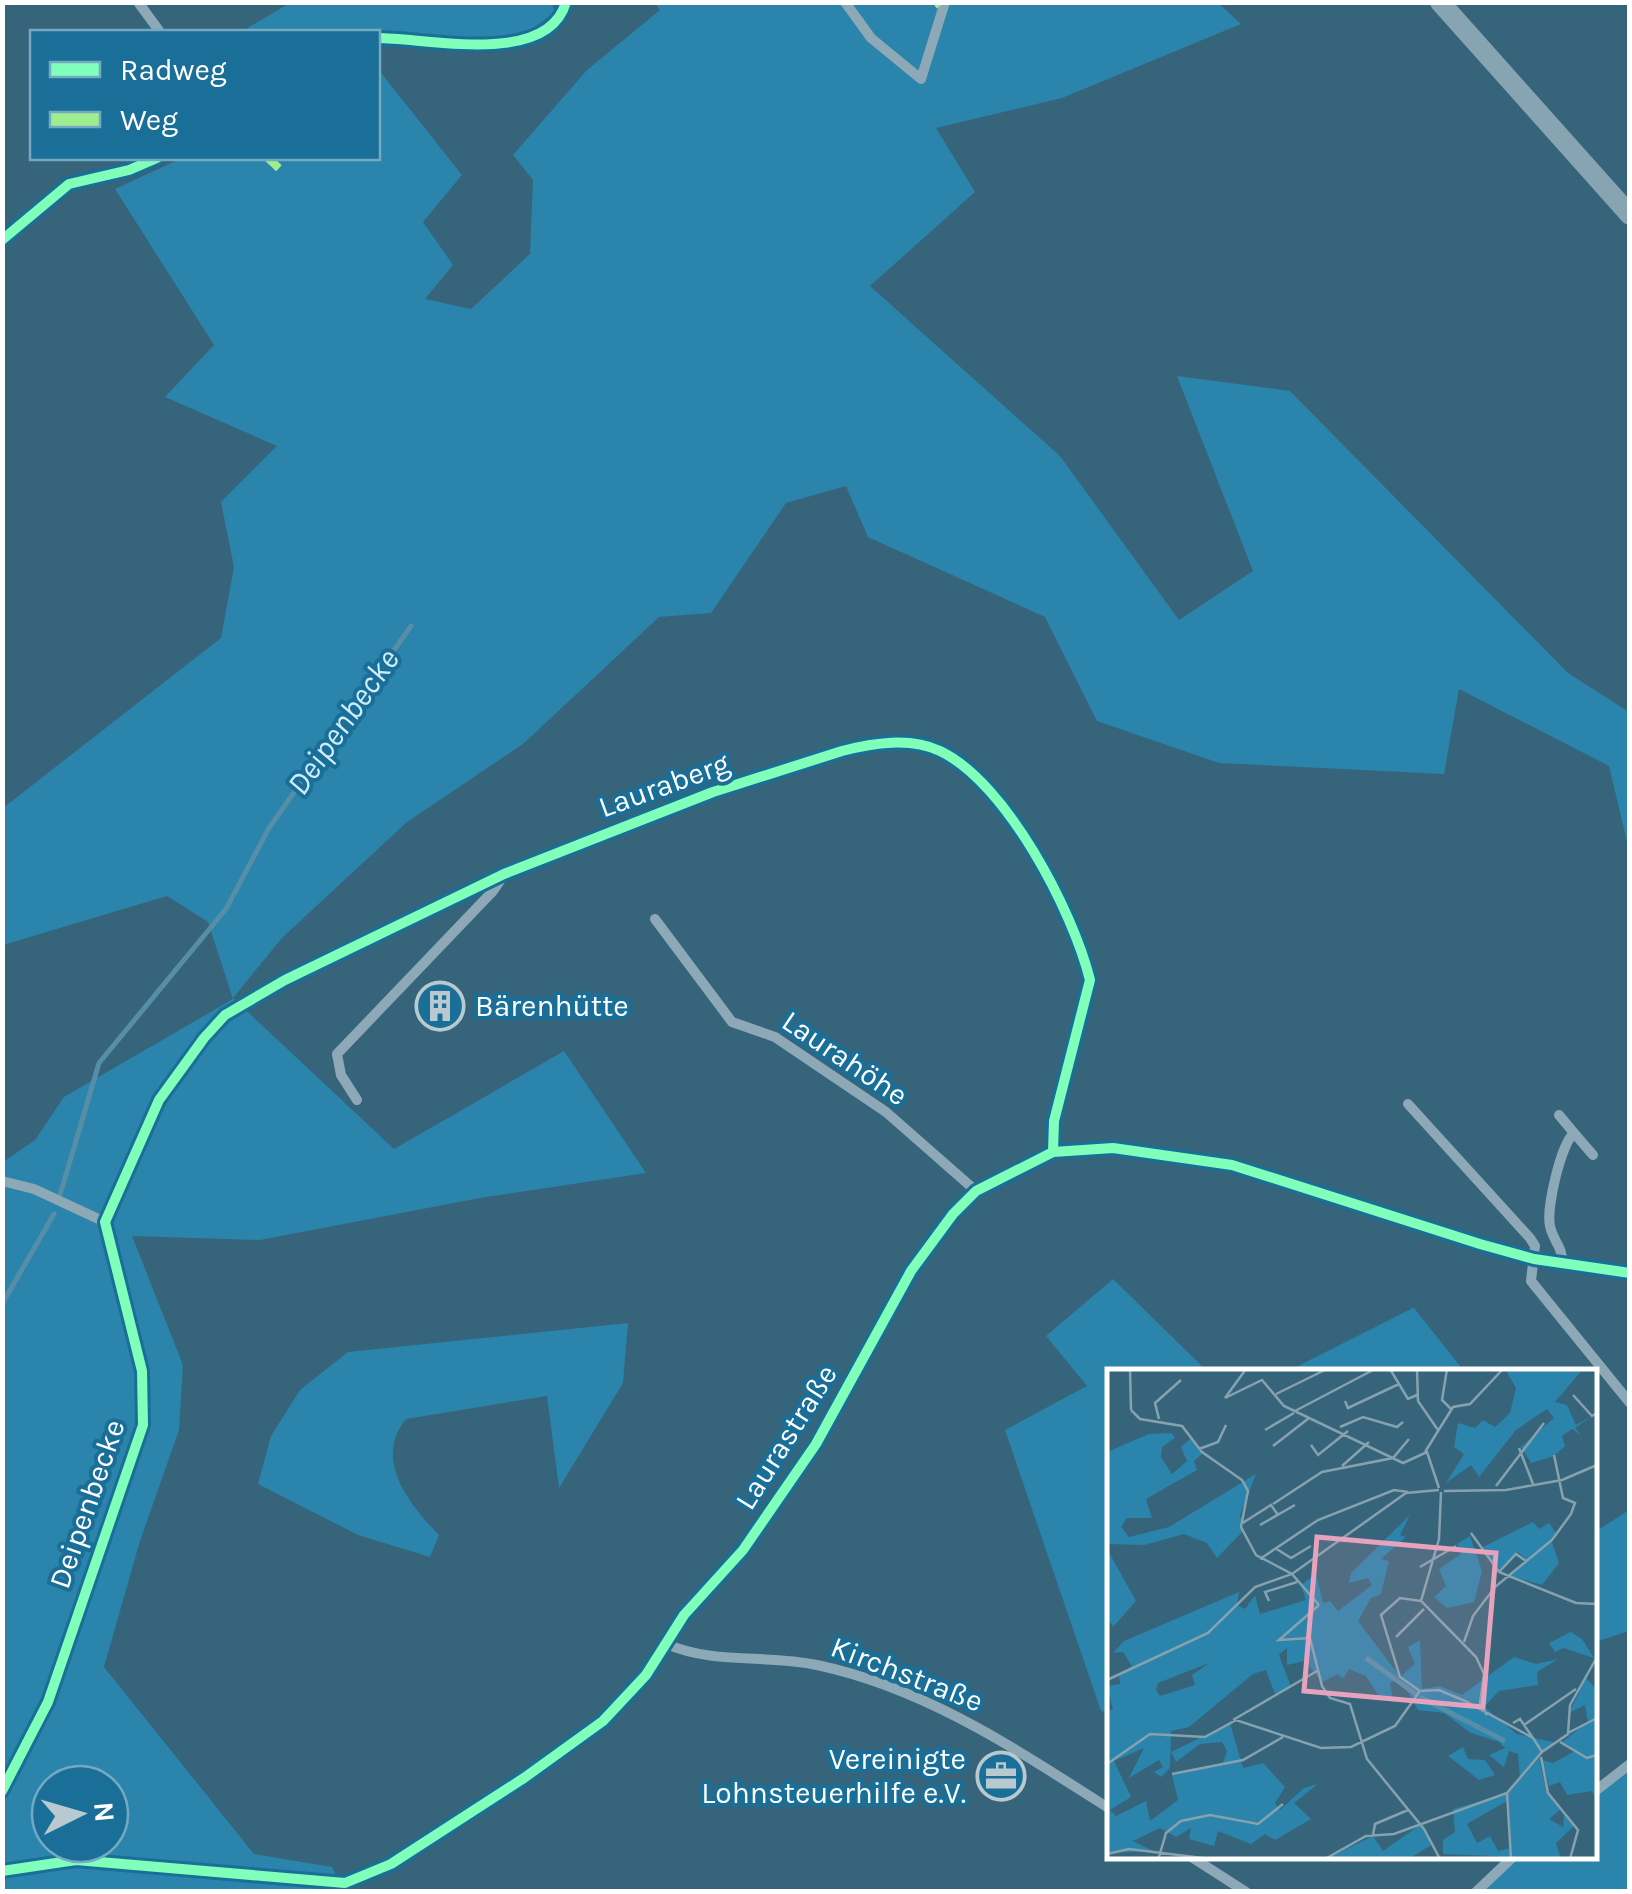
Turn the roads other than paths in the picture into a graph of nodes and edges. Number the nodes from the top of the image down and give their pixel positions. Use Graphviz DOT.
graph roads {
  1 [pos="138,2"];
  2 [pos="566,2"];
  3 [pos="845,2"];
  4 [pos="945,2"];
  5 [pos="1440,2"];
  6 [pos="159,30"];
  7 [pos="380,38"];
  8 [pos="152,160"];
  9 [pos="1630,216"];
  10 [pos="2,240"];
  11 [pos="504,874"];
  12 [pos="655,919"];
  13 [pos="357,1100"];
  14 [pos="1408,1104"];
  15 [pos="1559,1115"];
  16 [pos="1574,1133"];
  17 [pos="1053,1152"];
  18 [pos="1593,1155"];
  19 [pos="2,1180"];
  20 [pos="976,1191"];
  21 [pos="105,1222"];
  22 [pos="1534,1258"];
  23 [pos="1562,1263"];
  24 [pos="1630,1273"];
  25 [pos="1630,1403"];
  26 [pos="666,1644"];
  27 [pos="1630,1764"];
  28 [pos="1597,1790"];
  29 [pos="2,1791"];
  30 [pos="1107,1808"];
  31 [pos="1195,1859"];
  32 [pos="1511,1859"];
  33 [pos="2,1871"];
  34 [pos="1246,1892"];
  35 [pos="1476,1892"];
  1 -- 6 [label="street"];
  2 -- 7 [label="street"];
  3 -- 4 [label="street"];
  5 -- 9 [label="main road"];
  8 -- 10 [label="street"];
  11 -- 13 [label="street, Lauraberg"];
  11 -- 17 [label="street, Lauraberg"];
  11 -- 21 [label="street, Lauraberg"];
  12 -- 20 [label="street, Laurahöhe"];
  14 -- 22 [label="street"];
  15 -- 16 [label="street"];
  16 -- 18 [label="street"];
  16 -- 23 [label="street"];
  17 -- 20 [label="street, Laurastraße"];
  17 -- 22 [label="street, Laurastraße"];
  19 -- 21 [label="street"];
  20 -- 26 [label="street, Laurastraße"];
  21 -- 29 [label="street, Deipenbecke"];
  22 -- 23 [label="street, Laurastraße"];
  22 -- 25 [label="street"];
  23 -- 24 [label="street, Laurastraße"];
  26 -- 30 [label="street, Kirchstraße"];
  26 -- 33 [label="street, Laurastraße"];
  27 -- 28 [label="street"];
  31 -- 34 [label="street"];
  32 -- 35 [label="street"];
}
